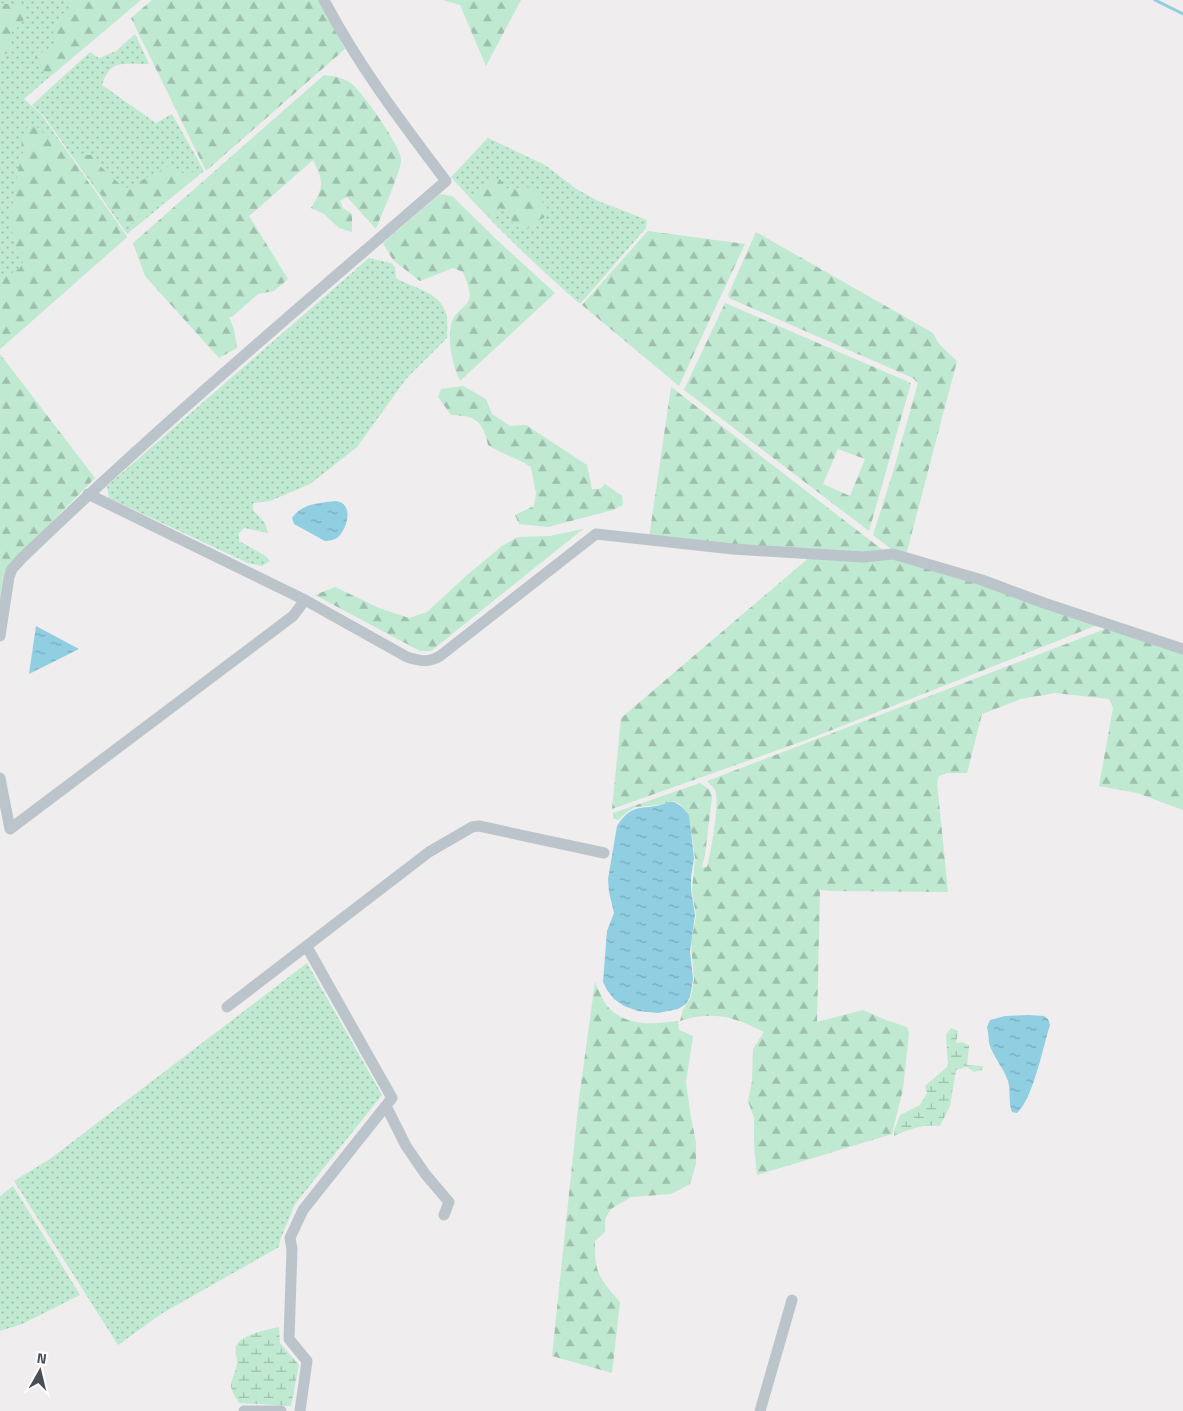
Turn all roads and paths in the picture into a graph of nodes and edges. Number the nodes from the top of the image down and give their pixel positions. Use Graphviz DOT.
graph roads {
  1 [pos="324,0"];
  2 [pos="88,494"];
  3 [pos="305,600"];
  4 [pos="0,635"];
  5 [pos="1183,649"];
  6 [pos="0,778"];
  7 [pos="604,854"];
  8 [pos="307,947"];
  9 [pos="227,1007"];
  10 [pos="386,1106"];
  11 [pos="444,1215"];
  12 [pos="792,1300"];
  13 [pos="244,1411"];
  14 [pos="281,1411"];
  15 [pos="300,1411"];
  16 [pos="760,1411"];
  1 -- 2 [label="street"];
  2 -- 3 [label="street"];
  2 -- 4 [label="street"];
  3 -- 5 [label="street"];
  3 -- 6 [label="street"];
  7 -- 8 [label="street"];
  8 -- 9 [label="street"];
  8 -- 10 [label="street"];
  10 -- 11 [label="street"];
  10 -- 15 [label="street"];
  12 -- 16 [label="street"];
  13 -- 14 [label="street"];
}
